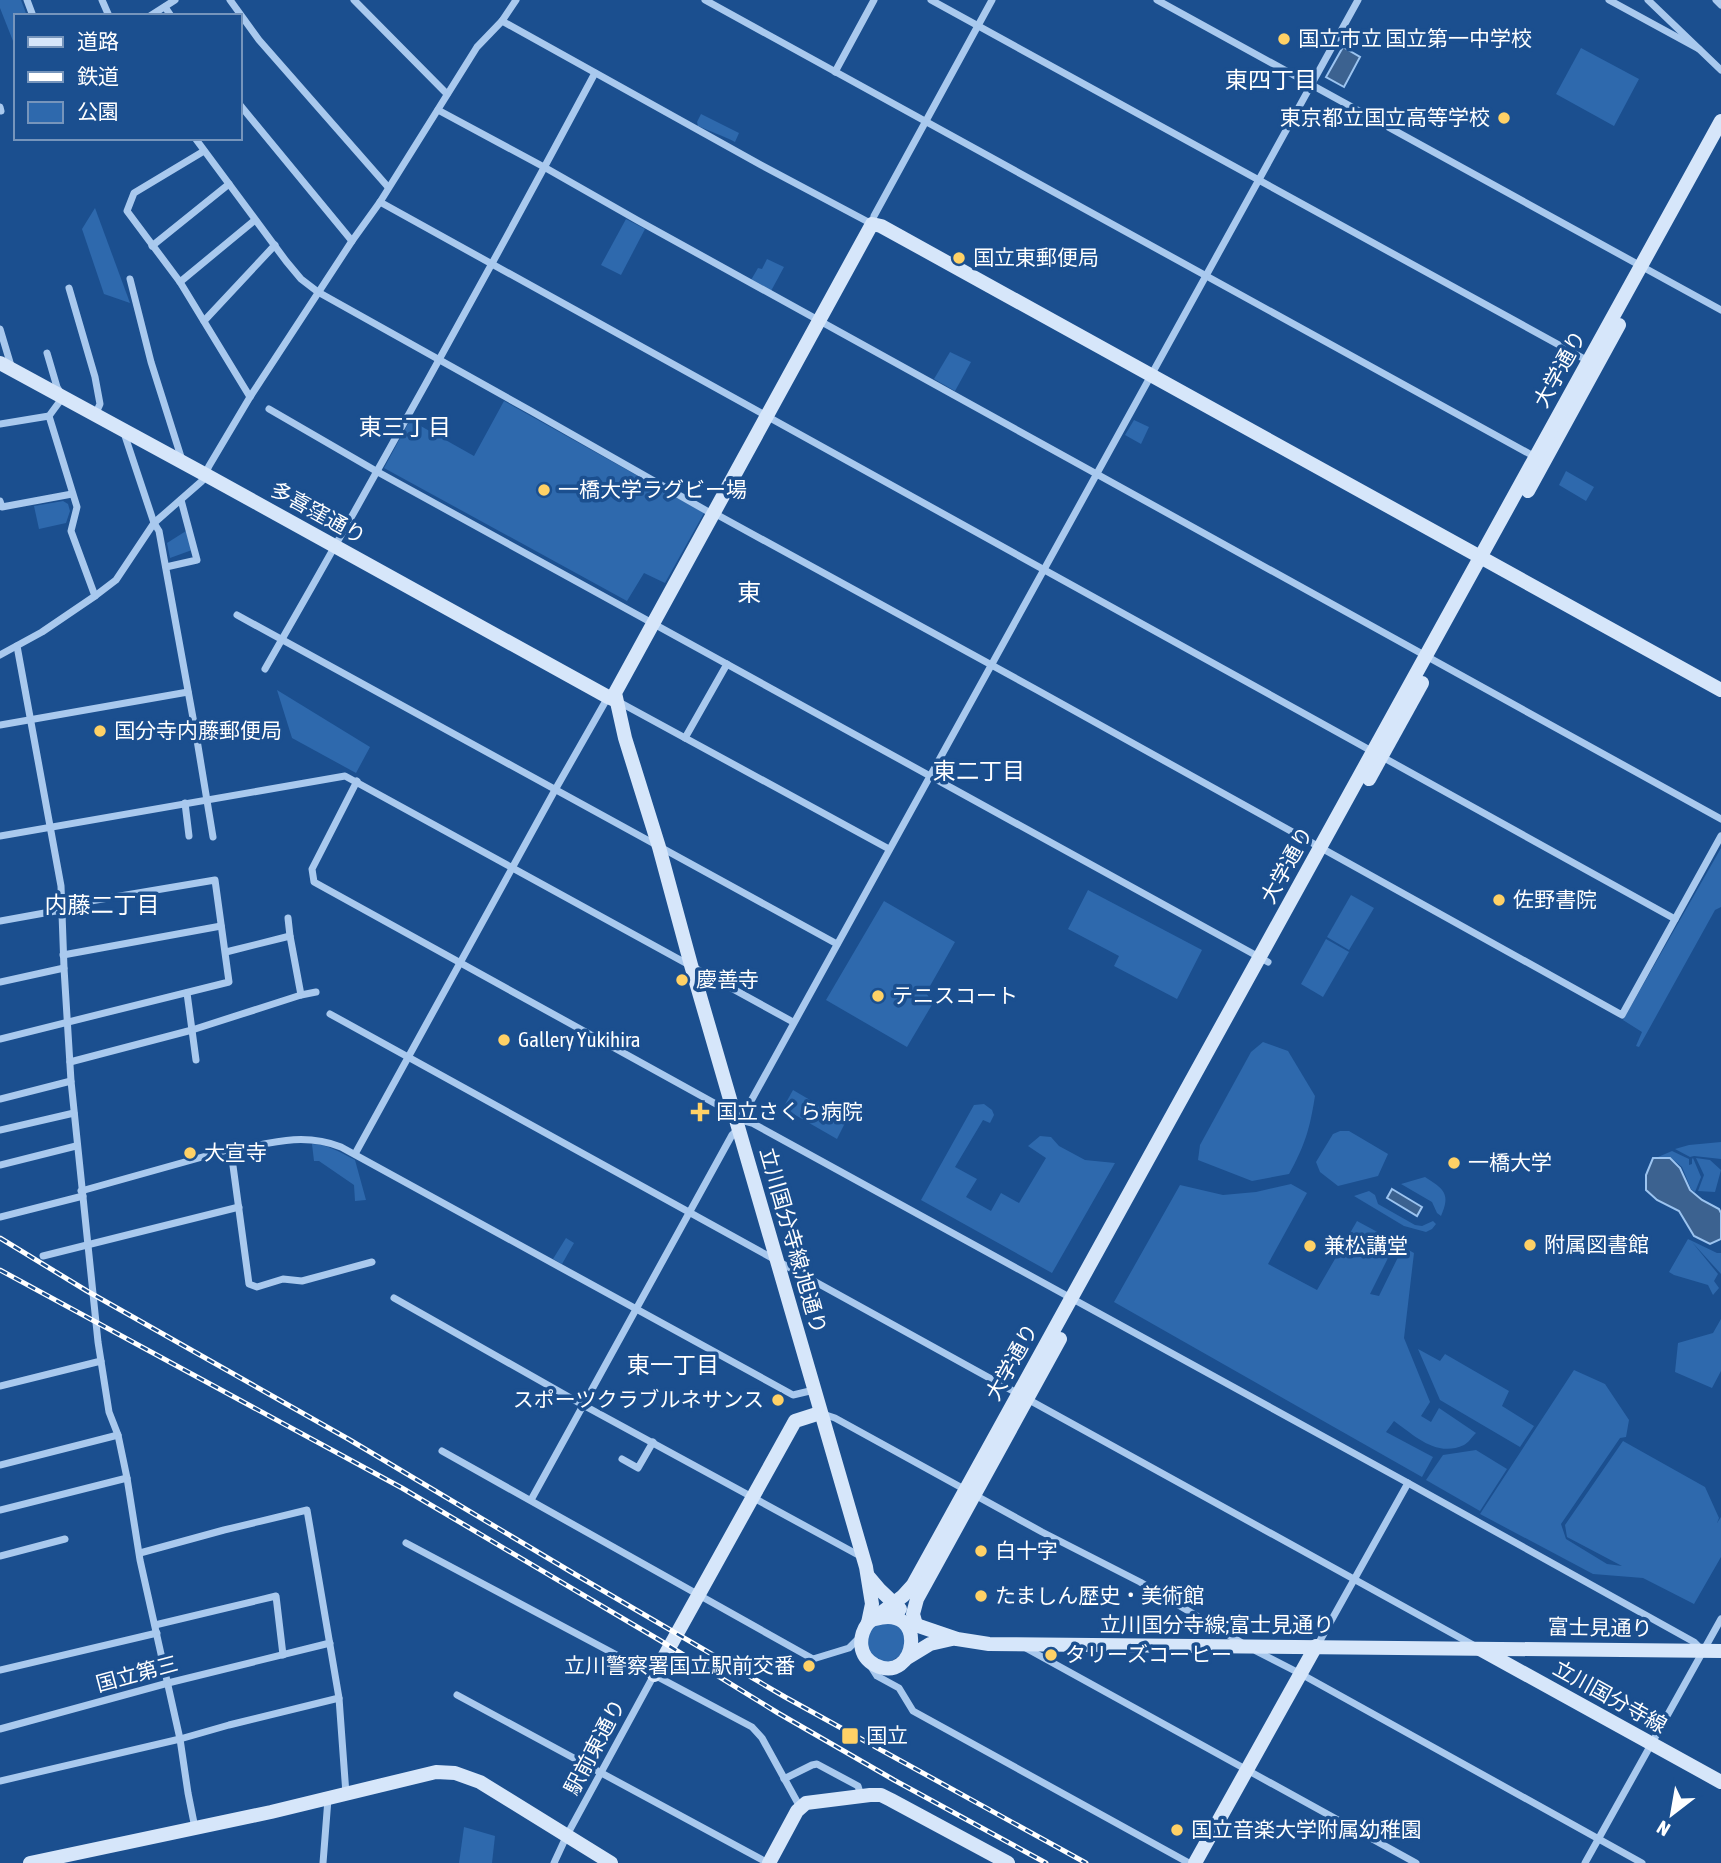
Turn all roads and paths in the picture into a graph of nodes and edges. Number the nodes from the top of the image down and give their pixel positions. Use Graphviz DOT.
graph roads {
  1 [pos="175,0"];
  2 [pos="354,0"];
  3 [pos="516,0"];
  4 [pos="705,0"];
  5 [pos="874,0"];
  6 [pos="931,0"];
  7 [pos="992,0"];
  8 [pos="1157,0"];
  9 [pos="1358,0"];
  10 [pos="1609,0"];
  11 [pos="1648,0"];
  12 [pos="1716,0"];
  13 [pos="1721,5"];
  14 [pos="164,7"];
  15 [pos="153,14"];
  16 [pos="169,14"];
  17 [pos="242,17"];
  18 [pos="502,21"];
  19 [pos="978,26"];
  20 [pos="1699,49"];
  21 [pos="1721,69"];
  22 [pos="835,72"];
  23 [pos="594,73"];
  24 [pos="1312,85"];
  25 [pos="447,94"];
  26 [pos="242,107"];
  27 [pos="438,110"];
  28 [pos="925,121"];
  29 [pos="1721,121"];
  30 [pos="1721,138"];
  31 [pos="196,140"];
  32 [pos="204,150"];
  33 [pos="544,167"];
  34 [pos="1259,180"];
  35 [pos="229,184"];
  36 [pos="388,187"];
  37 [pos="380,202"];
  38 [pos="256,220"];
  39 [pos="872,224"];
  40 [pos="352,241"];
  41 [pos="152,246"];
  42 [pos="275,246"];
  43 [pos="491,264"];
  44 [pos="1646,268"];
  45 [pos="1206,276"];
  46 [pos="130,279"];
  47 [pos="180,282"];
  48 [pos="69,288"];
  49 [pos="318,292"];
  50 [pos="1721,310"];
  51 [pos="819,320"];
  52 [pos="204,321"];
  53 [pos="0,329"];
  54 [pos="47,353"];
  55 [pos="439,359"];
  56 [pos="1592,363"];
  57 [pos="6,367"];
  58 [pos="1150,375"];
  59 [pos="63,397"];
  60 [pos="250,397"];
  61 [pos="269,409"];
  62 [pos="95,415"];
  63 [pos="49,416"];
  64 [pos="767,416"];
  65 [pos="0,424"];
  66 [pos="122,429"];
  67 [pos="1540,460"];
  68 [pos="183,462"];
  69 [pos="376,471"];
  70 [pos="1097,474"];
  71 [pos="206,475"];
  72 [pos="72,494"];
  73 [pos="181,500"];
  74 [pos="0,501"];
  75 [pos="714,513"];
  76 [pos="154,523"];
  77 [pos="335,547"];
  78 [pos="1485,559"];
  79 [pos="166,567"];
  80 [pos="1044,570"];
  81 [pos="95,596"];
  82 [pos="237,615"];
  83 [pos="652,624"];
  84 [pos="282,640"];
  85 [pos="18,646"];
  86 [pos="0,655"];
  87 [pos="1431,658"];
  88 [pos="727,664"];
  89 [pos="991,665"];
  90 [pos="265,669"];
  91 [pos="1721,690"];
  92 [pos="188,692"];
  93 [pos="611,698"];
  94 [pos="31,720"];
  95 [pos="0,725"];
  96 [pos="685,738"];
  97 [pos="1378,753"];
  98 [pos="930,777"];
  99 [pos="357,781"];
  100 [pos="555,790"];
  101 [pos="207,800"];
  102 [pos="185,803"];
  103 [pos="1721,819"];
  104 [pos="51,827"];
  105 [pos="0,836"];
  106 [pos="189,836"];
  107 [pos="1721,836"];
  108 [pos="213,837"];
  109 [pos="659,847"];
  110 [pos="889,849"];
  111 [pos="1325,849"];
  112 [pos="513,867"];
  113 [pos="61,908"];
  114 [pos="288,918"];
  115 [pos="1675,919"];
  116 [pos="0,921"];
  117 [pos="221,926"];
  118 [pos="290,936"];
  119 [pos="837,944"];
  120 [pos="226,952"];
  121 [pos="63,955"];
  122 [pos="1264,960"];
  123 [pos="460,963"];
  124 [pos="691,965"];
  125 [pos="64,968"];
  126 [pos="0,982"];
  127 [pos="316,992"];
  128 [pos="187,993"];
  129 [pos="301,995"];
  130 [pos="330,1014"];
  131 [pos="793,1022"];
  132 [pos="68,1024"];
  133 [pos="192,1030"];
  134 [pos="0,1040"];
  135 [pos="408,1058"];
  136 [pos="197,1060"];
  137 [pos="70,1062"];
  138 [pos="71,1081"];
  139 [pos="0,1099"];
  140 [pos="74,1113"];
  141 [pos="737,1119"];
  142 [pos="0,1130"];
  143 [pos="76,1146"];
  144 [pos="231,1149"];
  145 [pos="355,1154"];
  146 [pos="0,1165"];
  147 [pos="82,1194"];
  148 [pos="239,1207"];
  149 [pos="689,1214"];
  150 [pos="0,1217"];
  151 [pos="88,1246"];
  152 [pos="43,1256"];
  153 [pos="778,1261"];
  154 [pos="372,1262"];
  155 [pos="394,1298"];
  156 [pos="1075,1300"];
  157 [pos="636,1309"];
  158 [pos="101,1361"];
  159 [pos="0,1386"];
  160 [pos="814,1390"];
  161 [pos="1023,1397"];
  162 [pos="583,1405"];
  163 [pos="820,1413"];
  164 [pos="118,1435"];
  165 [pos="653,1443"];
  166 [pos="442,1451"];
  167 [pos="622,1459"];
  168 [pos="0,1465"];
  169 [pos="127,1478"];
  170 [pos="1408,1483"];
  171 [pos="970,1492"];
  172 [pos="753,1497"];
  173 [pos="531,1500"];
  174 [pos="0,1510"];
  175 [pos="65,1539"];
  176 [pos="406,1543"];
  177 [pos="140,1553"];
  178 [pos="0,1556"];
  179 [pos="863,1558"];
  180 [pos="867,1574"];
  181 [pos="1353,1580"];
  182 [pos="916,1590"];
  183 [pos="699,1594"];
  184 [pos="894,1604"];
  185 [pos="898,1619"];
  186 [pos="1721,1619"];
  187 [pos="916,1625"];
  188 [pos="868,1626"];
  189 [pos="156,1629"];
  190 [pos="957,1639"];
  191 [pos="330,1643"];
  192 [pos="1018,1644"];
  193 [pos="1247,1646"];
  194 [pos="1316,1646"];
  195 [pos="921,1648"];
  196 [pos="1478,1648"];
  197 [pos="1703,1651"];
  198 [pos="1721,1651"];
  199 [pos="283,1655"];
  200 [pos="907,1658"];
  201 [pos="1721,1658"];
  202 [pos="868,1660"];
  203 [pos="0,1670"];
  204 [pos="1301,1674"];
  205 [pos="654,1675"];
  206 [pos="168,1683"];
  207 [pos="457,1695"];
  208 [pos="339,1698"];
  209 [pos="0,1729"];
  210 [pos="180,1739"];
  211 [pos="1651,1743"];
  212 [pos="1247,1770"];
  213 [pos="601,1773"];
  214 [pos="784,1779"];
  215 [pos="0,1780"];
  216 [pos="1721,1782"];
  217 [pos="346,1794"];
  218 [pos="861,1797"];
  219 [pos="328,1799"];
  220 [pos="800,1807"];
  221 [pos="195,1828"];
  222 [pos="567,1835"];
  223 [pos="1598,1839"];
  224 [pos="30,1863"];
  225 [pos="323,1863"];
  226 [pos="554,1863"];
  227 [pos="611,1863"];
  228 [pos="768,1863"];
  229 [pos="1008,1863"];
  230 [pos="1189,1863"];
  231 [pos="1195,1863"];
  232 [pos="1416,1863"];
  233 [pos="1585,1863"];
  234 [pos="1642,1863"];
  1 -- 14 [label="street"];
  2 -- 25 [label="street"];
  3 -- 18 [label="street"];
  4 -- 22 [label="street"];
  5 -- 22 [label="street"];
  6 -- 19 [label="street"];
  7 -- 19 [label="street"];
  8 -- 24 [label="street"];
  9 -- 24 [label="street"];
  10 -- 20 [label="street"];
  11 -- 20 [label="street"];
  12 -- 13 [label="street"];
  14 -- 15 [label="street"];
  14 -- 16 [label="street"];
  17 -- 36 [label="street"];
  18 -- 23 [label="street"];
  18 -- 25 [label="street"];
  19 -- 28 [label="street"];
  19 -- 34 [label="street"];
  20 -- 21 [label="street"];
  22 -- 28 [label="street"];
  23 -- 33 [label="street"];
  23 -- 39 [label="street"];
  24 -- 34 [label="street"];
  24 -- 44 [label="street"];
  25 -- 27 [label="street"];
  26 -- 40 [label="street"];
  27 -- 33 [label="street"];
  27 -- 36 [label="street"];
  28 -- 39 [label="street"];
  28 -- 45 [label="street"];
  29 -- 44 [label="main road, 大学通り"];
  30 -- 44 [label="main road, 大学通り"];
  31 -- 32 [label="street"];
  32 -- 35 [label="street"];
  32 -- 41 [label="street"];
  33 -- 43 [label="street"];
  33 -- 51 [label="street"];
  34 -- 45 [label="street"];
  34 -- 56 [label="street"];
  35 -- 38 [label="street"];
  35 -- 41 [label="street"];
  36 -- 37 [label="street"];
  37 -- 40 [label="street"];
  37 -- 43 [label="street"];
  38 -- 42 [label="street"];
  38 -- 47 [label="street"];
  39 -- 51 [label="main road"];
  39 -- 58 [label="main road"];
  40 -- 49 [label="street"];
  41 -- 47 [label="street"];
  42 -- 49 [label="street"];
  42 -- 52 [label="street"];
  43 -- 55 [label="street"];
  43 -- 64 [label="street"];
  44 -- 50 [label="street"];
  44 -- 56 [label="main road, 大学通り"];
  45 -- 58 [label="street"];
  45 -- 67 [label="street"];
  46 -- 68 [label="street"];
  47 -- 52 [label="street"];
  48 -- 62 [label="street"];
  49 -- 55 [label="street"];
  49 -- 60 [label="street"];
  51 -- 64 [label="main road"];
  51 -- 70 [label="street"];
  52 -- 60 [label="street"];
  53 -- 57 [label="street"];
  54 -- 59 [label="street"];
  55 -- 69 [label="street"];
  55 -- 75 [label="street"];
  56 -- 67 [label="main road, 大学通り"];
  57 -- 59 [label="main road, 多喜窪通り"];
  58 -- 70 [label="street"];
  58 -- 78 [label="main road"];
  59 -- 62 [label="main road, 多喜窪通り"];
  59 -- 63 [label="street"];
  60 -- 71 [label="street"];
  61 -- 69 [label="street"];
  62 -- 66 [label="main road, 多喜窪通り"];
  63 -- 65 [label="street"];
  63 -- 72 [label="street"];
  64 -- 75 [label="main road"];
  64 -- 80 [label="street"];
  66 -- 68 [label="main road, 多喜窪通り"];
  66 -- 76 [label="street"];
  67 -- 78 [label="main road, 大学通り"];
  68 -- 71 [label="main road, 多喜窪通り"];
  69 -- 77 [label="street"];
  69 -- 83 [label="street"];
  70 -- 80 [label="street"];
  70 -- 87 [label="street"];
  71 -- 73 [label="street"];
  71 -- 77 [label="main road, 多喜窪通り"];
  72 -- 74 [label="street"];
  72 -- 81 [label="street"];
  73 -- 76 [label="street"];
  73 -- 79 [label="street"];
  75 -- 83 [label="main road"];
  75 -- 89 [label="street"];
  76 -- 79 [label="street"];
  76 -- 81 [label="street"];
  77 -- 84 [label="street"];
  77 -- 93 [label="main road, 多喜窪通り"];
  78 -- 87 [label="main road, 大学通り"];
  78 -- 91 [label="main road"];
  79 -- 92 [label="street"];
  80 -- 89 [label="street"];
  80 -- 97 [label="street"];
  81 -- 85 [label="street"];
  82 -- 84 [label="street"];
  83 -- 88 [label="street"];
  83 -- 93 [label="main road"];
  84 -- 90 [label="street"];
  84 -- 100 [label="street"];
  85 -- 86 [label="street"];
  85 -- 94 [label="street"];
  87 -- 97 [label="main road, 大学通り"];
  87 -- 103 [label="street"];
  88 -- 96 [label="street"];
  88 -- 98 [label="street"];
  89 -- 98 [label="street"];
  89 -- 111 [label="street"];
  92 -- 94 [label="street"];
  92 -- 101 [label="street"];
  93 -- 96 [label="street"];
  93 -- 100 [label="street"];
  93 -- 109 [label="main road, 立川国分寺線;旭通り"];
  94 -- 95 [label="street"];
  94 -- 104 [label="street"];
  96 -- 110 [label="street"];
  97 -- 111 [label="main road, 大学通り"];
  97 -- 115 [label="street"];
  98 -- 110 [label="street"];
  98 -- 122 [label="street"];
  99 -- 101 [label="street"];
  99 -- 112 [label="street"];
  99 -- 123 [label="street"];
  100 -- 109 [label="street"];
  100 -- 112 [label="street"];
  101 -- 102 [label="street"];
  101 -- 108 [label="street"];
  102 -- 104 [label="street"];
  102 -- 106 [label="street"];
  104 -- 105 [label="street"];
  104 -- 113 [label="street"];
  107 -- 115 [label="street"];
  109 -- 119 [label="street"];
  109 -- 124 [label="main road, 立川国分寺線;旭通り"];
  110 -- 119 [label="street"];
  111 -- 115 [label="street"];
  111 -- 122 [label="main road, 大学通り"];
  112 -- 123 [label="street"];
  112 -- 124 [label="street"];
  113 -- 116 [label="street"];
  113 -- 117 [label="street"];
  113 -- 121 [label="street"];
  114 -- 118 [label="street"];
  117 -- 120 [label="street"];
  117 -- 121 [label="street"];
  118 -- 120 [label="street"];
  118 -- 129 [label="street"];
  119 -- 131 [label="street"];
  120 -- 128 [label="street"];
  121 -- 125 [label="street"];
  122 -- 156 [label="main road, 大学通り"];
  123 -- 135 [label="street"];
  123 -- 141 [label="street"];
  124 -- 131 [label="street"];
  124 -- 141 [label="main road, 立川国分寺線;旭通り"];
  125 -- 126 [label="street"];
  125 -- 132 [label="street"];
  127 -- 129 [label="street"];
  128 -- 132 [label="street"];
  128 -- 133 [label="street"];
  129 -- 133 [label="street"];
  130 -- 135 [label="street"];
  131 -- 141 [label="street"];
  132 -- 134 [label="street"];
  132 -- 137 [label="street"];
  133 -- 136 [label="street"];
  133 -- 137 [label="street"];
  135 -- 145 [label="street"];
  135 -- 149 [label="street"];
  137 -- 138 [label="street"];
  138 -- 139 [label="street"];
  138 -- 140 [label="street"];
  140 -- 142 [label="street"];
  140 -- 143 [label="street"];
  141 -- 149 [label="street"];
  141 -- 153 [label="main road, 立川国分寺線;旭通り"];
  141 -- 156 [label="street"];
  143 -- 146 [label="street"];
  143 -- 147 [label="street"];
  144 -- 147 [label="street"];
  145 -- 148 [label="street"];
  145 -- 157 [label="street"];
  147 -- 150 [label="street"];
  147 -- 151 [label="street"];
  148 -- 151 [label="street"];
  148 -- 154 [label="street"];
  149 -- 153 [label="street"];
  149 -- 157 [label="street"];
  151 -- 152 [label="street"];
  151 -- 158 [label="street"];
  153 -- 160 [label="main road, 立川国分寺線;旭通り"];
  153 -- 161 [label="street"];
  155 -- 162 [label="street"];
  156 -- 161 [label="main road, 大学通り"];
  156 -- 170 [label="street"];
  157 -- 160 [label="street"];
  157 -- 162 [label="street"];
  158 -- 159 [label="street"];
  158 -- 164 [label="street"];
  160 -- 163 [label="main road, 立川国分寺線;旭通り"];
  161 -- 171 [label="main road, 大学通り"];
  161 -- 181 [label="street"];
  162 -- 165 [label="street"];
  162 -- 173 [label="street"];
  163 -- 171 [label="street"];
  163 -- 172 [label="main road"];
  163 -- 179 [label="main road, 立川国分寺線;旭通り"];
  164 -- 168 [label="street"];
  164 -- 169 [label="street"];
  165 -- 167 [label="street"];
  165 -- 172 [label="street"];
  166 -- 173 [label="street"];
  169 -- 174 [label="street"];
  169 -- 177 [label="street"];
  170 -- 181 [label="street"];
  170 -- 197 [label="street"];
  171 -- 182 [label="main road, 大学通り"];
  171 -- 193 [label="street"];
  172 -- 179 [label="street"];
  172 -- 183 [label="main road"];
  173 -- 183 [label="street"];
  175 -- 178 [label="street"];
  176 -- 205 [label="street"];
  177 -- 189 [label="street"];
  177 -- 191 [label="street"];
  179 -- 180 [label="main road, 立川国分寺線;旭通り"];
  180 -- 182 [label="main road"];
  180 -- 184 [label="main road"];
  180 -- 188 [label="main road, 立川国分寺線;旭通り"];
  181 -- 194 [label="street"];
  181 -- 196 [label="street"];
  182 -- 184 [label="main road, 大学通り"];
  182 -- 187 [label="main road, 大学通り"];
  182 -- 190 [label="main road"];
  183 -- 188 [label="street"];
  183 -- 205 [label="main road"];
  184 -- 187 [label="main road"];
  184 -- 188 [label="main road, 大学通り"];
  185 -- 187 [label="main road"];
  185 -- 188 [label="main road"];
  185 -- 200 [label="main road"];
  186 -- 197 [label="street"];
  187 -- 190 [label="main road"];
  187 -- 195 [label="main road"];
  188 -- 202 [label="main road"];
  189 -- 199 [label="street"];
  189 -- 203 [label="street"];
  189 -- 206 [label="street"];
  190 -- 192 [label="main road, 立川国分寺線;富士見通り"];
  190 -- 195 [label="main road"];
  191 -- 199 [label="street, 国立第三"];
  191 -- 208 [label="street"];
  192 -- 193 [label="main road, 立川国分寺線;富士見通り"];
  192 -- 212 [label="street"];
  193 -- 194 [label="main road, 立川国分寺線;富士見通り"];
  193 -- 204 [label="street"];
  194 -- 196 [label="main road, 立川国分寺線;富士見通り"];
  194 -- 204 [label="main road"];
  195 -- 200 [label="main road"];
  196 -- 197 [label="main road, 富士見通り"];
  196 -- 211 [label="main road, 立川国分寺線"];
  197 -- 198 [label="main road, 富士見通り"];
  197 -- 201 [label="street"];
  197 -- 211 [label="street"];
  199 -- 206 [label="street, 国立第三"];
  200 -- 202 [label="main road"];
  202 -- 230 [label="street"];
  204 -- 212 [label="main road"];
  204 -- 223 [label="street"];
  205 -- 213 [label="street, 駅前東通り"];
  205 -- 214 [label="street"];
  206 -- 209 [label="street, 国立第三"];
  206 -- 210 [label="street"];
  207 -- 213 [label="street"];
  208 -- 210 [label="street"];
  208 -- 217 [label="street"];
  210 -- 215 [label="street"];
  210 -- 221 [label="street"];
  211 -- 216 [label="main road, 立川国分寺線"];
  211 -- 223 [label="street"];
  212 -- 231 [label="main road"];
  212 -- 232 [label="street"];
  213 -- 222 [label="street, 駅前東通り"];
  213 -- 228 [label="street"];
  214 -- 218 [label="street"];
  214 -- 220 [label="street"];
  217 -- 219 [label="main road"];
  217 -- 222 [label="main road"];
  218 -- 220 [label="main road"];
  218 -- 229 [label="main road"];
  219 -- 221 [label="main road"];
  219 -- 225 [label="street"];
  220 -- 228 [label="main road"];
  221 -- 224 [label="main road"];
  222 -- 226 [label="street, 駅前東通り"];
  222 -- 227 [label="main road"];
  223 -- 233 [label="street"];
  223 -- 234 [label="street"];
}
